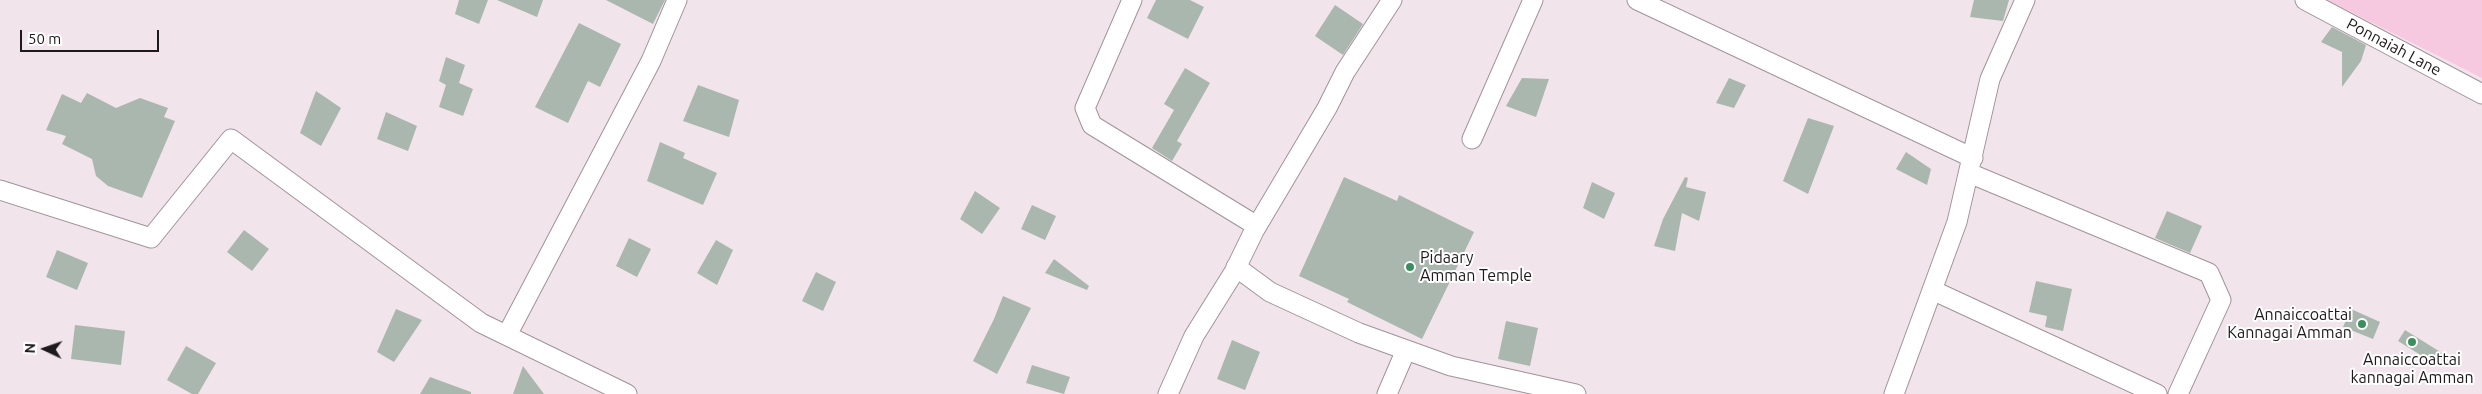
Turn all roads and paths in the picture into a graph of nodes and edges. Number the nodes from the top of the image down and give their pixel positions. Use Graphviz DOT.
graph roads {
  1 [pos="677,0"];
  2 [pos="1132,0"];
  3 [pos="1392,0"];
  4 [pos="1532,0"];
  5 [pos="1637,0"];
  6 [pos="2024,0"];
  7 [pos="2305,0"];
  8 [pos="2482,94"];
  9 [pos="1472,139"];
  10 [pos="1971,166"];
  11 [pos="0,190"];
  12 [pos="1257,226"];
  13 [pos="1236,267"];
  14 [pos="1932,290"];
  15 [pos="507,335"];
  16 [pos="1406,350"];
  17 [pos="627,394"];
  18 [pos="1168,394"];
  19 [pos="1387,394"];
  20 [pos="1576,394"];
  21 [pos="1894,394"];
  22 [pos="2157,394"];
  23 [pos="2178,394"];
  1 -- 15 [label="street"];
  2 -- 12 [label="street"];
  3 -- 12 [label="street"];
  4 -- 9 [label="street"];
  5 -- 10 [label="street"];
  6 -- 10 [label="street"];
  7 -- 8 [label="street, Ponnaiah Lane"];
  10 -- 14 [label="street"];
  10 -- 23 [label="street"];
  11 -- 15 [label="street"];
  12 -- 13 [label="street"];
  13 -- 16 [label="street"];
  13 -- 18 [label="street"];
  14 -- 21 [label="street"];
  14 -- 22 [label="street"];
  15 -- 17 [label="street"];
  16 -- 19 [label="street"];
  16 -- 20 [label="street"];
}
